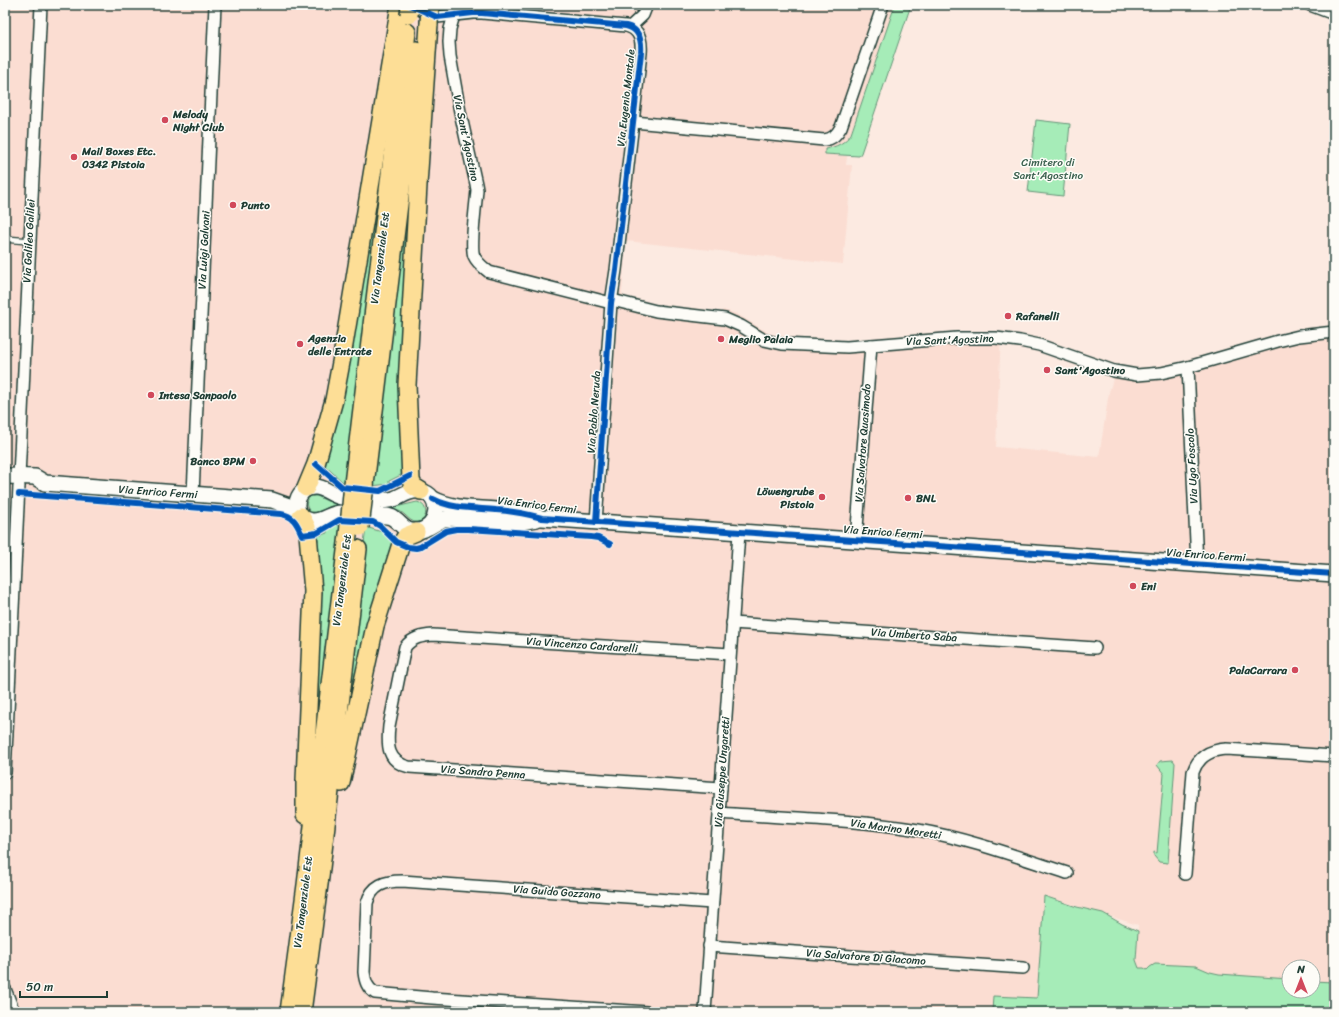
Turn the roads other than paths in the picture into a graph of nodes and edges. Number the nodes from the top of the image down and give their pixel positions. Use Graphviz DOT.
graph roads {
  1 [pos="41,5"];
  2 [pos="215,5"];
  3 [pos="430,5"];
  4 [pos="647,5"];
  5 [pos="883,5"];
  6 [pos="1310,5"];
  7 [pos="455,10"];
  8 [pos="412,11"];
  9 [pos="1334,14"];
  10 [pos="630,27"];
  11 [pos="634,122"];
  12 [pos="5,239"];
  13 [pos="29,241"];
  14 [pos="611,302"];
  15 [pos="1334,332"];
  16 [pos="871,345"];
  17 [pos="1188,367"];
  18 [pos="12,481"];
  19 [pos="304,490"];
  20 [pos="193,494"];
  21 [pos="427,495"];
  22 [pos="341,497"];
  23 [pos="272,500"];
  24 [pos="301,516"];
  25 [pos="359,516"];
  26 [pos="542,518"];
  27 [pos="596,522"];
  28 [pos="422,529"];
  29 [pos="739,533"];
  30 [pos="856,541"];
  31 [pos="1197,564"];
  32 [pos="1334,574"];
  33 [pos="732,623"];
  34 [pos="433,635"];
  35 [pos="1095,648"];
  36 [pos="730,654"];
  37 [pos="8,668"];
  38 [pos="1334,756"];
  39 [pos="5,773"];
  40 [pos="721,788"];
  41 [pos="719,813"];
  42 [pos="1067,873"];
  43 [pos="1185,874"];
  44 [pos="313,881"];
  45 [pos="712,903"];
  46 [pos="709,946"];
  47 [pos="301,967"];
  48 [pos="1023,968"];
  49 [pos="5,989"];
  50 [pos="14,1012"];
  51 [pos="289,1012"];
  52 [pos="302,1012"];
  53 [pos="647,1012"];
  54 [pos="704,1012"];
  1 -- 13 [label="street, Via Galileo Galilei"];
  2 -- 20 [label="street, Via Luigi Galvani"];
  3 -- 8 [label="main road, bridge"];
  4 -- 10 [label="street"];
  5 -- 11 [label="street, Via Eugenio Montale"];
  6 -- 9 [label="street"];
  7 -- 8 [label="street"];
  7 -- 10 [label="street"];
  7 -- 14 [label="street, Via Sant'Agostino"];
  8 -- 19 [label="main road"];
  8 -- 21 [label="main road"];
  8 -- 25 [label="main road, Via Tangenziale Est, bridge"];
  10 -- 11 [label="street, Via Eugenio Montale"];
  11 -- 14 [label="street, Via Eugenio Montale"];
  12 -- 13 [label="lane"];
  13 -- 18 [label="street, Via Galileo Galilei"];
  14 -- 16 [label="street, Via Sant'Agostino"];
  14 -- 27 [label="street, Via Pablo Neruda"];
  15 -- 17 [label="street, Via Sant'Agostino"];
  16 -- 17 [label="street, Via Sant'Agostino"];
  16 -- 30 [label="street, Via Salvatore Quasimodo"];
  17 -- 31 [label="street, Via Ugo Foscolo"];
  18 -- 20 [label="street, Via Enrico Fermi"];
  18 -- 37 [label="street, Via Galileo Galilei"];
  19 -- 22 [label="street, Via Enrico Fermi"];
  19 -- 23 [label="street, Via Enrico Fermi"];
  19 -- 24 [label="street"];
  20 -- 23 [label="street, Via Enrico Fermi"];
  21 -- 25 [label="street, Via Enrico Fermi"];
  21 -- 26 [label="street, Via Enrico Fermi"];
  21 -- 28 [label="street"];
  23 -- 24 [label="street, Via Enrico Fermi"];
  24 -- 25 [label="street, Via Enrico Fermi"];
  24 -- 44 [label="main road"];
  25 -- 28 [label="street, Via Enrico Fermi"];
  25 -- 44 [label="main road, Via Tangenziale Est"];
  26 -- 27 [label="street, Via Enrico Fermi"];
  26 -- 28 [label="street, Via Enrico Fermi"];
  27 -- 29 [label="street, Via Enrico Fermi"];
  28 -- 44 [label="main road"];
  29 -- 30 [label="street, Via Enrico Fermi"];
  29 -- 33 [label="street, Via Giuseppe Ungaretti"];
  30 -- 31 [label="street, Via Enrico Fermi"];
  31 -- 32 [label="street, Via Enrico Fermi"];
  33 -- 35 [label="street, Via Umberto Saba"];
  33 -- 36 [label="street, Via Giuseppe Ungaretti"];
  34 -- 36 [label="street, Via Vincenzo Cardarelli"];
  34 -- 40 [label="street, Via Sandro Penna"];
  36 -- 40 [label="street, Via Giuseppe Ungaretti"];
  37 -- 39 [label="street, Via Galileo Galilei"];
  38 -- 43 [label="street"];
  40 -- 41 [label="street, Via Giuseppe Ungaretti"];
  41 -- 42 [label="street, Via Marino Moretti"];
  41 -- 45 [label="street, Via Giuseppe Ungaretti"];
  44 -- 47 [label="main road, Via Tangenziale Est"];
  45 -- 46 [label="street, Via Giuseppe Ungaretti"];
  45 -- 53 [label="street, Via Guido Gozzano"];
  46 -- 48 [label="street, Via Salvatore Di Giacomo"];
  46 -- 54 [label="street, Via Giuseppe Ungaretti"];
  47 -- 51 [label="main road, Via Tangenziale Est"];
  47 -- 52 [label="main road, Via Tangenziale Est"];
  49 -- 50 [label="street"];
}
